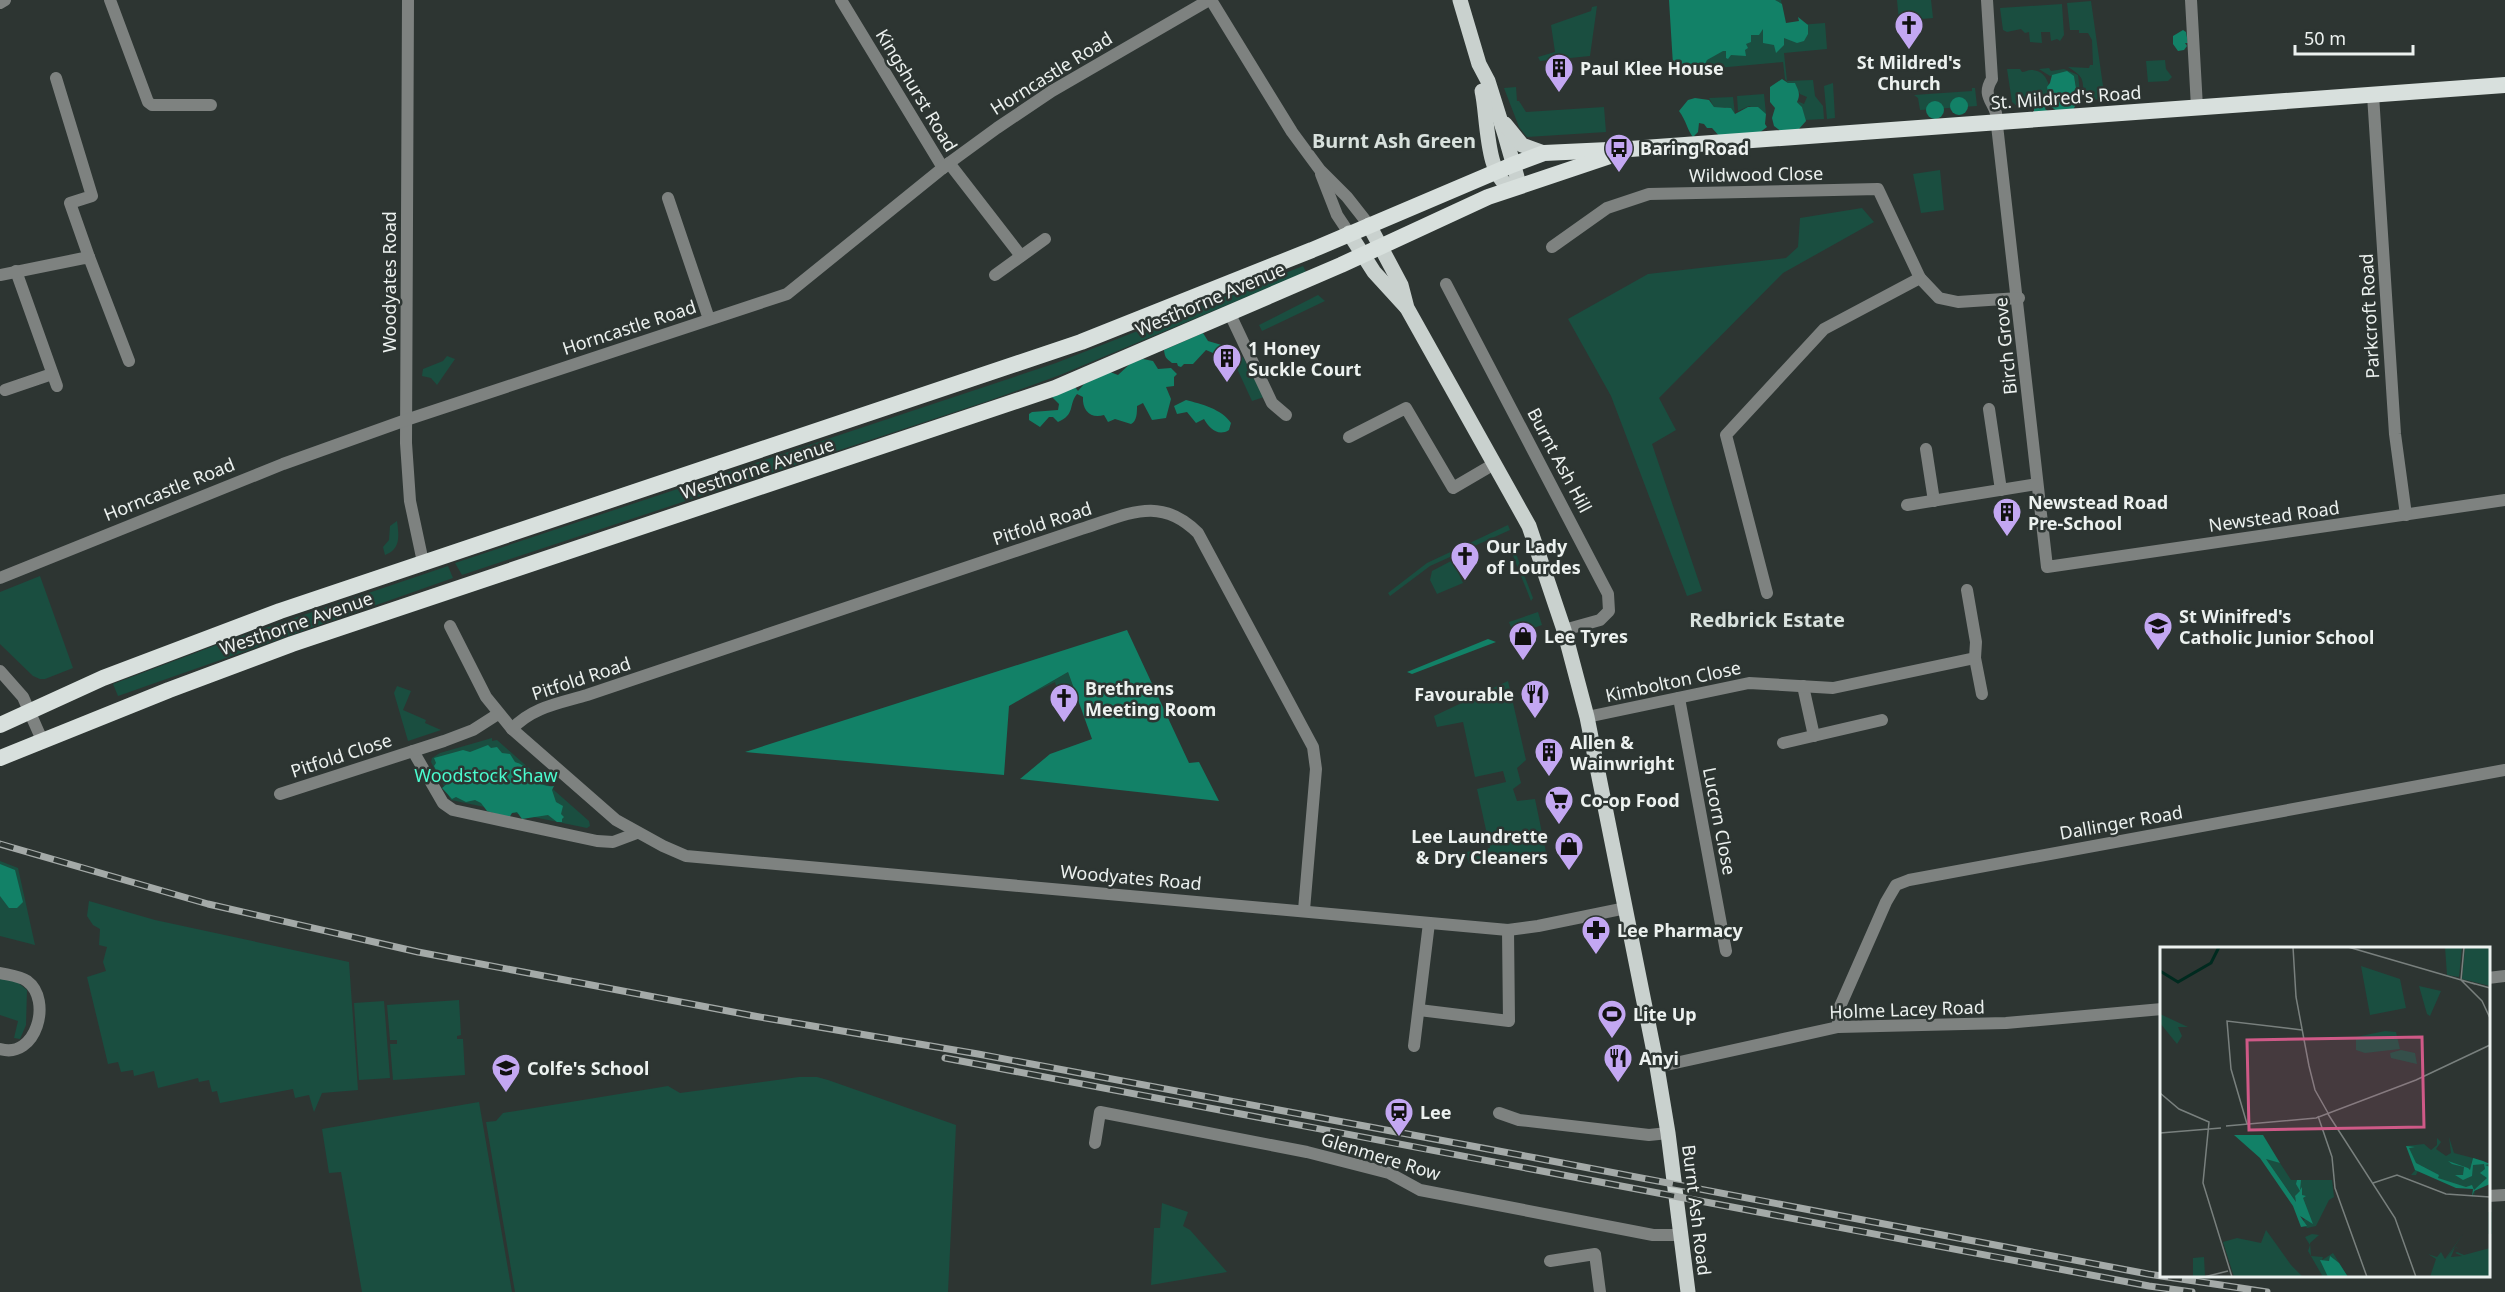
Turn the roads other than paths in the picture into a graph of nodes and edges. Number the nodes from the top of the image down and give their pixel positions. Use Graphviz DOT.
graph roads {
  1 [pos="5,0"];
  2 [pos="110,0"];
  3 [pos="408,0"];
  4 [pos="841,0"];
  5 [pos="1210,0"];
  6 [pos="1460,0"];
  7 [pos="1987,0"];
  8 [pos="2191,0"];
  9 [pos="0,3"];
  10 [pos="1479,64"];
  11 [pos="56,78"];
  12 [pos="2505,85"];
  13 [pos="2373,95"];
  14 [pos="211,105"];
  15 [pos="2197,107"];
  16 [pos="1498,114"];
  17 [pos="1997,122"];
  18 [pos="1630,149"];
  19 [pos="1545,153"];
  20 [pos="946,165"];
  21 [pos="1512,165"];
  22 [pos="1320,170"];
  23 [pos="1495,171"];
  24 [pos="1514,187"];
  25 [pos="668,198"];
  26 [pos="1369,225"];
  27 [pos="1349,233"];
  28 [pos="1045,239"];
  29 [pos="1382,246"];
  30 [pos="1552,247"];
  31 [pos="1363,255"];
  32 [pos="1021,256"];
  33 [pos="89,257"];
  34 [pos="16,271"];
  35 [pos="0,275"];
  36 [pos="995,275"];
  37 [pos="1920,278"];
  38 [pos="1446,284"];
  39 [pos="2019,298"];
  40 [pos="1407,308"];
  41 [pos="1229,312"];
  42 [pos="709,319"];
  43 [pos="129,361"];
  44 [pos="5,390"];
  45 [pos="1989,409"];
  46 [pos="1286,415"];
  47 [pos="406,420"];
  48 [pos="1349,437"];
  49 [pos="1926,449"];
  50 [pos="1494,464"];
  51 [pos="2037,484"];
  52 [pos="2001,489"];
  53 [pos="2505,500"];
  54 [pos="1935,501"];
  55 [pos="1907,505"];
  56 [pos="2406,515"];
  57 [pos="423,562"];
  58 [pos="2047,567"];
  59 [pos="0,578"];
  60 [pos="1967,590"];
  61 [pos="1767,593"];
  62 [pos="450,627"];
  63 [pos="1564,630"];
  64 [pos="1975,658"];
  65 [pos="0,671"];
  66 [pos="1803,686"];
  67 [pos="1982,694"];
  68 [pos="1679,698"];
  69 [pos="30,711"];
  70 [pos="498,714"];
  71 [pos="1587,717"];
  72 [pos="1882,720"];
  73 [pos="0,725"];
  74 [pos="512,729"];
  75 [pos="1814,736"];
  76 [pos="42,740"];
  77 [pos="1783,743"];
  78 [pos="413,750"];
  79 [pos="0,758"];
  80 [pos="2505,770"];
  81 [pos="280,794"];
  82 [pos="637,833"];
  83 [pos="1626,908"];
  84 [pos="1304,910"];
  85 [pos="1429,923"];
  86 [pos="1508,930"];
  87 [pos="1726,951"];
  88 [pos="0,973"];
  89 [pos="2505,976"];
  90 [pos="2490,978"];
  91 [pos="2160,1009"];
  92 [pos="1419,1010"];
  93 [pos="1838,1027"];
  94 [pos="1414,1046"];
  95 [pos="0,1049"];
  96 [pos="1657,1067"];
  97 [pos="1499,1113"];
  98 [pos="1668,1132"];
  99 [pos="1095,1143"];
  100 [pos="2505,1195"];
  101 [pos="2490,1196"];
  102 [pos="1682,1235"];
  103 [pos="1550,1261"];
  104 [pos="1600,1292"];
  105 [pos="1688,1292"];
  1 -- 9 [label="street"];
  2 -- 14 [label="street"];
  3 -- 47 [label="street, Woodyates Road"];
  4 -- 20 [label="street, Kingshurst Road"];
  5 -- 20 [label="street, Horncastle Road"];
  5 -- 22 [label="street"];
  6 -- 10 [label="main road"];
  7 -- 17 [label="street, Birch Grove"];
  8 -- 15 [label="street"];
  10 -- 16 [label="main road"];
  10 -- 23 [label="main road"];
  11 -- 33 [label="street"];
  12 -- 13 [label="highway, St. Mildred's Road"];
  13 -- 15 [label="highway, St. Mildred's Road"];
  13 -- 56 [label="street, Parkcroft Road"];
  15 -- 17 [label="highway, St. Mildred's Road"];
  16 -- 19 [label="main road"];
  16 -- 21 [label="main road"];
  17 -- 18 [label="highway, St. Mildred's Road"];
  17 -- 39 [label="street, Birch Grove"];
  18 -- 19 [label="highway, St. Mildred's Road"];
  18 -- 24 [label="highway, St. Mildred's Road"];
  19 -- 21 [label="highway, St. Mildred's Road"];
  20 -- 32 [label="street, Kingshurst Road"];
  20 -- 42 [label="street, Horncastle Road"];
  21 -- 23 [label="highway, Westhorne Avenue"];
  21 -- 24 [label="main road"];
  22 -- 26 [label="street"];
  22 -- 27 [label="street"];
  23 -- 24 [label="main road"];
  23 -- 26 [label="highway, Westhorne Avenue"];
  24 -- 29 [label="highway, Westhorne Avenue"];
  25 -- 42 [label="street"];
  26 -- 27 [label="highway, Westhorne Avenue"];
  26 -- 29 [label="main road"];
  27 -- 31 [label="main road"];
  27 -- 57 [label="highway, Westhorne Avenue"];
  28 -- 32 [label="street"];
  29 -- 31 [label="highway, Westhorne Avenue"];
  29 -- 40 [label="main road"];
  30 -- 37 [label="street, Wildwood Close"];
  31 -- 40 [label="main road"];
  31 -- 41 [label="highway, Westhorne Avenue"];
  32 -- 36 [label="street"];
  33 -- 34 [label="street"];
  33 -- 43 [label="street"];
  34 -- 35 [label="street"];
  34 -- 44 [label="street"];
  37 -- 39 [label="street"];
  37 -- 61 [label="street"];
  38 -- 63 [label="street, Burnt Ash Hill"];
  39 -- 51 [label="street, Birch Grove"];
  40 -- 50 [label="main road"];
  41 -- 46 [label="street"];
  41 -- 76 [label="highway, Westhorne Avenue"];
  42 -- 47 [label="street, Horncastle Road"];
  45 -- 52 [label="street"];
  47 -- 57 [label="street, Woodyates Road"];
  47 -- 59 [label="street, Horncastle Road"];
  48 -- 50 [label="street"];
  49 -- 54 [label="street"];
  50 -- 63 [label="main road"];
  51 -- 52 [label="street"];
  51 -- 58 [label="street, Birch Grove"];
  52 -- 54 [label="street"];
  53 -- 56 [label="street, Newstead Road"];
  54 -- 55 [label="street"];
  56 -- 58 [label="street, Newstead Road"];
  57 -- 69 [label="highway, Westhorne Avenue"];
  60 -- 64 [label="street"];
  62 -- 70 [label="street, Woodyates Road"];
  63 -- 71 [label="main road"];
  64 -- 66 [label="street, Kimbolton Close"];
  64 -- 67 [label="street"];
  65 -- 69 [label="street"];
  66 -- 68 [label="street, Kimbolton Close"];
  66 -- 75 [label="street"];
  68 -- 71 [label="street, Kimbolton Close"];
  68 -- 87 [label="street, Lucorn Close"];
  69 -- 73 [label="highway, Westhorne Avenue"];
  69 -- 76 [label="street"];
  70 -- 74 [label="street, Woodyates Road"];
  70 -- 78 [label="street"];
  71 -- 83 [label="main road"];
  72 -- 75 [label="street"];
  74 -- 82 [label="street, Woodyates Road"];
  74 -- 84 [label="street, Pitfold Road"];
  75 -- 77 [label="street"];
  76 -- 79 [label="highway, Westhorne Avenue"];
  78 -- 81 [label="street, Pitfold Close"];
  78 -- 82 [label="street"];
  80 -- 93 [label="street, Dallinger Road"];
  82 -- 84 [label="street, Woodyates Road"];
  83 -- 86 [label="street, Woodyates Road"];
  83 -- 96 [label="main road"];
  84 -- 85 [label="street, Woodyates Road"];
  85 -- 86 [label="street, Woodyates Road"];
  85 -- 92 [label="street"];
  86 -- 92 [label="street"];
  88 -- 95 [label="street"];
  89 -- 90 [label="street"];
  91 -- 93 [label="street, Holme Lacey Road"];
  92 -- 94 [label="street"];
  93 -- 96 [label="street, Holme Lacey Road"];
  96 -- 98 [label="main road"];
  97 -- 98 [label="street"];
  98 -- 102 [label="main road, Burnt Ash Road"];
  99 -- 102 [label="street, Glenmere Row"];
  100 -- 101 [label="street"];
  102 -- 105 [label="main road, Burnt Ash Road"];
  103 -- 104 [label="street"];
}
